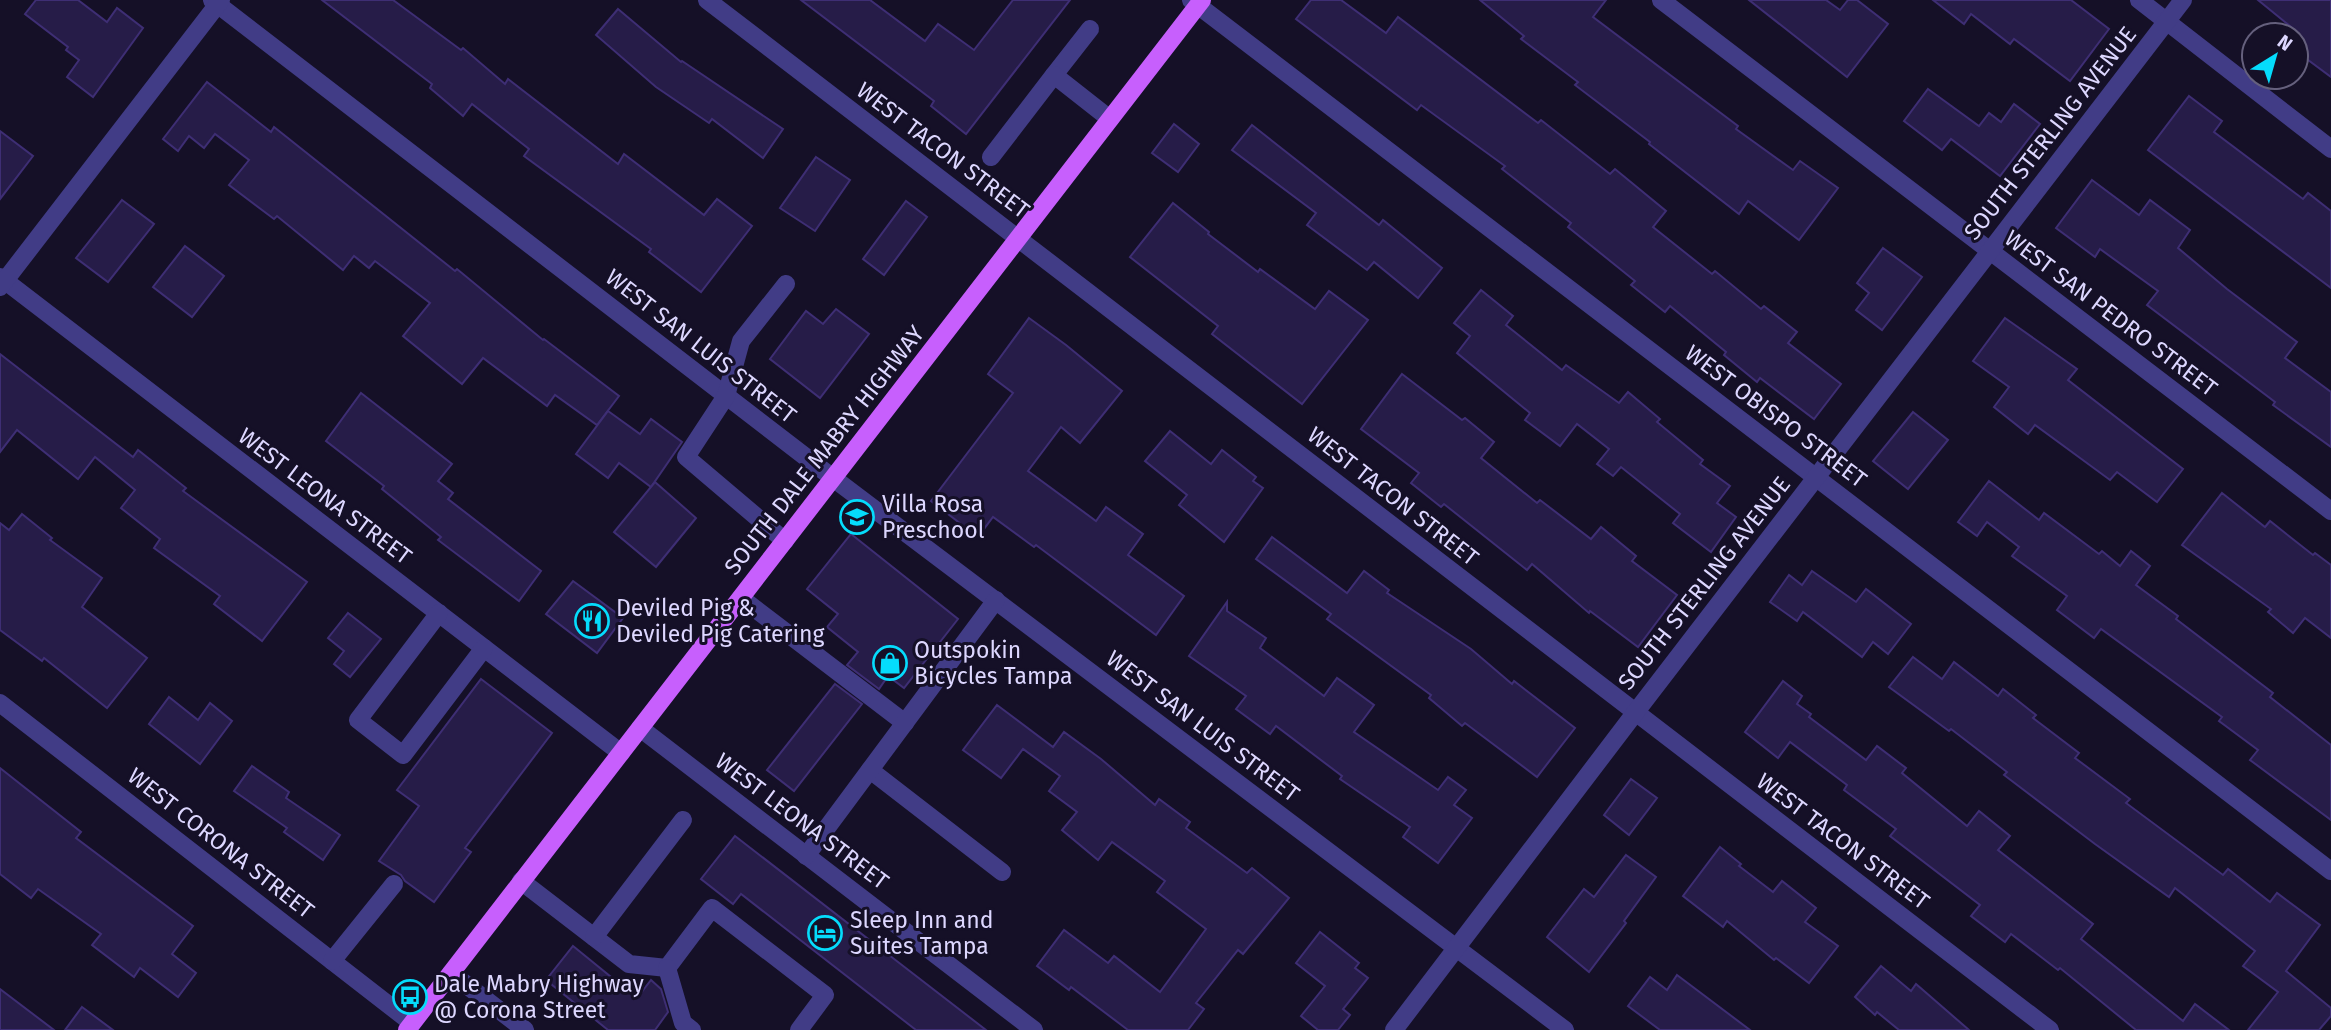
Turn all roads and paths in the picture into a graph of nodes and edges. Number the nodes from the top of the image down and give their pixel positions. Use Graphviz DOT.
graph roads {
  1 [pos="706,0"];
  2 [pos="1661,0"];
  3 [pos="2139,0"];
  4 [pos="2183,0"];
  5 [pos="217,1"];
  6 [pos="1197,2"];
  7 [pos="2167,21"];
  8 [pos="1090,29"];
  9 [pos="1054,75"];
  10 [pos="1111,119"];
  11 [pos="2331,149"];
  12 [pos="991,157"];
  13 [pos="1018,238"];
  14 [pos="1990,251"];
  15 [pos="2,282"];
  16 [pos="786,284"];
  17 [pos="726,396"];
  18 [pos="833,478"];
  19 [pos="1816,478"];
  20 [pos="2331,511"];
  21 [pos="785,541"];
  22 [pos="741,598"];
  23 [pos="996,600"];
  24 [pos="439,613"];
  25 [pos="484,648"];
  26 [pos="0,703"];
  27 [pos="1635,713"];
  28 [pos="905,723"];
  29 [pos="640,728"];
  30 [pos="621,753"];
  31 [pos="870,770"];
  32 [pos="683,820"];
  33 [pos="806,856"];
  34 [pos="2331,871"];
  35 [pos="1002,872"];
  36 [pos="521,881"];
  37 [pos="394,884"];
  38 [pos="594,937"];
  39 [pos="1456,947"];
  40 [pos="332,961"];
  41 [pos="667,968"];
  42 [pos="451,973"];
  43 [pos="410,1026"];
  44 [pos="525,1030"];
  45 [pos="692,1030"];
  46 [pos="799,1030"];
  47 [pos="1034,1030"];
  48 [pos="1394,1030"];
  49 [pos="1565,1030"];
  50 [pos="2050,1030"];
  1 -- 13 [label="street, WEST TACON STREET"];
  2 -- 14 [label="street, WEST SAN PEDRO STREET"];
  3 -- 7 [label="street"];
  4 -- 7 [label="street, SOUTH STERLING AVENUE"];
  5 -- 15 [label="street"];
  5 -- 17 [label="street, WEST SAN LUIS STREET"];
  6 -- 10 [label="main road, SOUTH DALE MABRY HIGHWAY"];
  6 -- 19 [label="street, WEST OBISPO STREET"];
  7 -- 11 [label="street"];
  7 -- 14 [label="street, SOUTH STERLING AVENUE"];
  8 -- 9 [label="street"];
  9 -- 10 [label="street"];
  9 -- 12 [label="street"];
  10 -- 13 [label="main road, SOUTH DALE MABRY HIGHWAY"];
  13 -- 18 [label="main road, SOUTH DALE MABRY HIGHWAY"];
  13 -- 27 [label="street, WEST TACON STREET"];
  14 -- 19 [label="street, SOUTH STERLING AVENUE"];
  14 -- 20 [label="street, WEST SAN PEDRO STREET"];
  15 -- 24 [label="street, WEST LEONA STREET"];
  16 -- 17 [label="street"];
  17 -- 18 [label="street, WEST SAN LUIS STREET"];
  17 -- 21 [label="street"];
  18 -- 21 [label="main road, SOUTH DALE MABRY HIGHWAY"];
  18 -- 23 [label="street, WEST SAN LUIS STREET"];
  19 -- 27 [label="street, SOUTH STERLING AVENUE"];
  19 -- 34 [label="street, WEST OBISPO STREET"];
  21 -- 22 [label="main road, SOUTH DALE MABRY HIGHWAY"];
  22 -- 28 [label="street"];
  22 -- 29 [label="main road, SOUTH DALE MABRY HIGHWAY"];
  23 -- 28 [label="street"];
  23 -- 39 [label="street, WEST SAN LUIS STREET"];
  24 -- 25 [label="street, WEST LEONA STREET"];
  24 -- 25 [label="street"];
  25 -- 30 [label="street, WEST LEONA STREET"];
  26 -- 40 [label="street, WEST CORONA STREET"];
  27 -- 39 [label="street, SOUTH STERLING AVENUE"];
  27 -- 50 [label="street, WEST TACON STREET"];
  28 -- 31 [label="street"];
  29 -- 30 [label="main road, SOUTH DALE MABRY HIGHWAY"];
  29 -- 33 [label="street, WEST LEONA STREET"];
  30 -- 36 [label="main road, SOUTH DALE MABRY HIGHWAY"];
  31 -- 33 [label="street"];
  31 -- 35 [label="street"];
  32 -- 38 [label="street"];
  33 -- 47 [label="street, WEST LEONA STREET"];
  36 -- 38 [label="street"];
  36 -- 42 [label="main road, SOUTH DALE MABRY HIGHWAY"];
  37 -- 40 [label="street"];
  38 -- 41 [label="street"];
  39 -- 48 [label="street, SOUTH STERLING AVENUE"];
  39 -- 49 [label="street, WEST SAN LUIS STREET"];
  40 -- 43 [label="street, WEST CORONA STREET"];
  41 -- 45 [label="street"];
  41 -- 46 [label="street"];
  42 -- 43 [label="main road, SOUTH DALE MABRY HIGHWAY"];
  42 -- 44 [label="street"];
}
